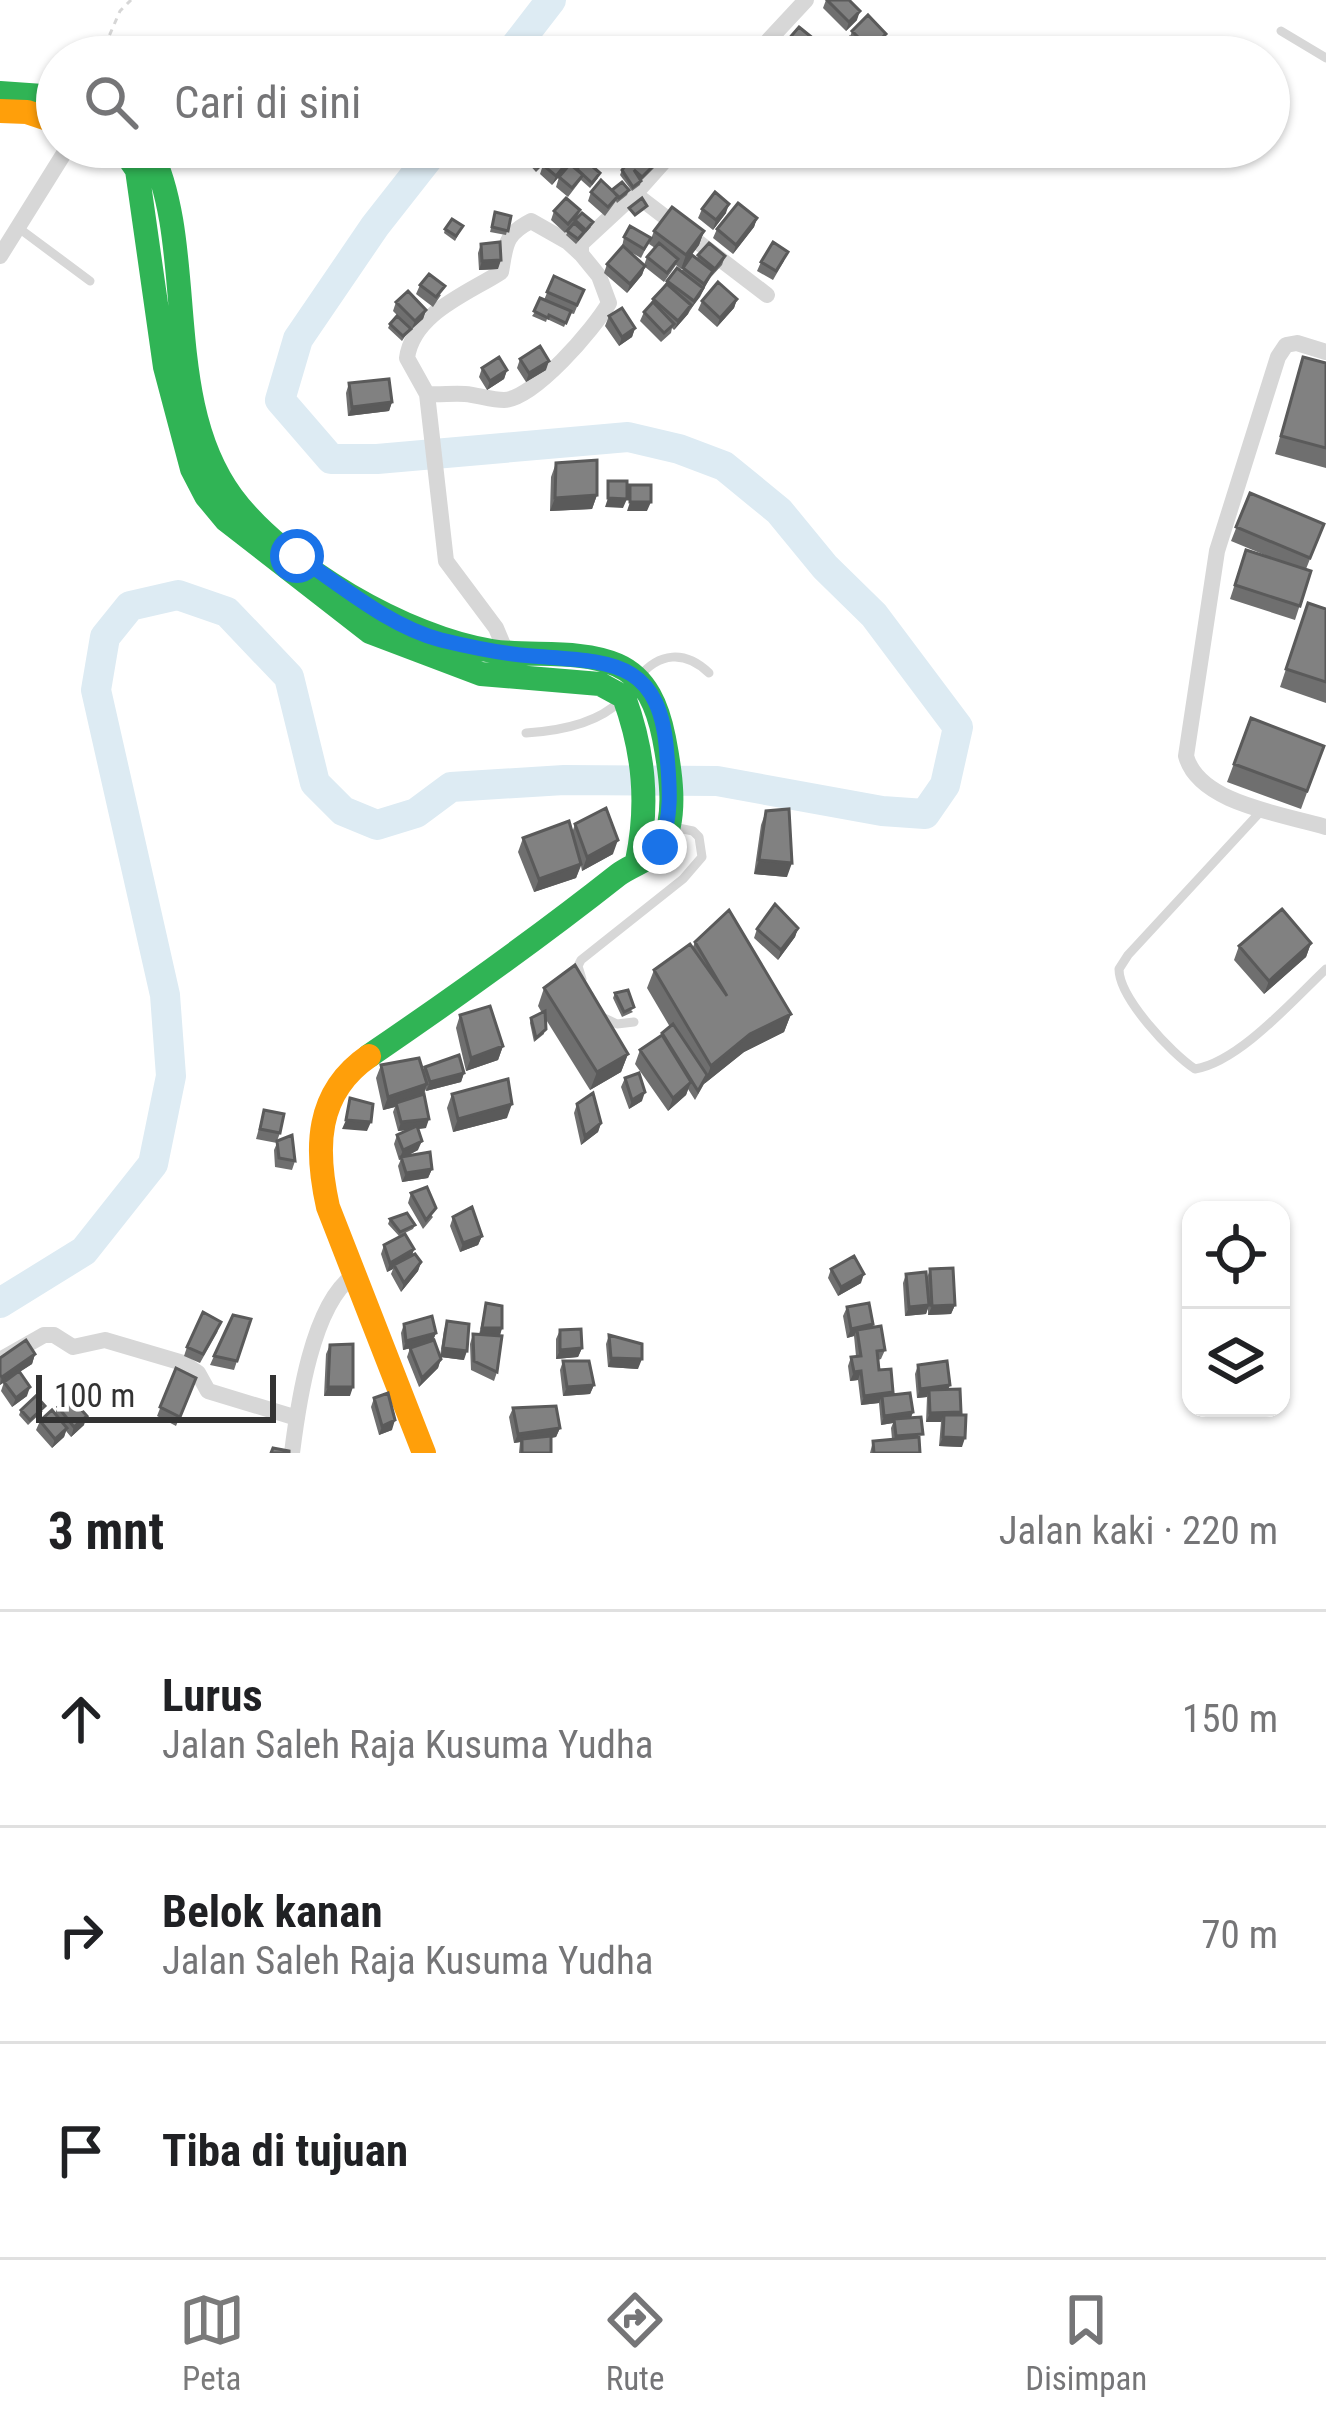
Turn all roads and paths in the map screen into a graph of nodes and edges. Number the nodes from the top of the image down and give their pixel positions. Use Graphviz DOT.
graph roads {
  1 [pos="131,0"];
  2 [pos="806,0"];
  3 [pos="1281,31"];
  4 [pos="109,36"];
  5 [pos="773,36"];
  6 [pos="1289,36"];
  7 [pos="1290,36"];
  8 [pos="1326,58"];
  9 [pos="0,93"];
  10 [pos="36,96"];
  11 [pos="0,111"];
  12 [pos="36,115"];
  13 [pos="56,168"];
  14 [pos="136,168"];
  15 [pos="158,168"];
  16 [pos="658,168"];
  17 [pos="635,194"];
  18 [pos="20,229"];
  19 [pos="581,254"];
  20 [pos="0,256"];
  21 [pos="90,281"];
  22 [pos="767,295"];
  23 [pos="1326,352"];
  24 [pos="427,394"];
  25 [pos="506,652"];
  26 [pos="709,673"];
  27 [pos="631,688"];
  28 [pos="526,733"];
  29 [pos="654,742"];
  30 [pos="1262,810"];
  31 [pos="669,814"];
  32 [pos="1326,826"];
  33 [pos="637,861"];
  34 [pos="1326,969"];
  35 [pos="585,986"];
  36 [pos="592,1000"];
  37 [pos="634,1022"];
  38 [pos="353,1276"];
  39 [pos="0,1360"];
  40 [pos="296,1418"];
  41 [pos="292,1453"];
  42 [pos="424,1453"];
  1 -- 4 [label="path"];
  2 -- 5 [label="street"];
  3 -- 6 [label="lane"];
  7 -- 8 [label="lane"];
  9 -- 10 [label="street"];
  11 -- 12 [label="street"];
  13 -- 18 [label="street"];
  14 -- 27 [label="street"];
  15 -- 25 [label="street"];
  16 -- 17 [label="street"];
  17 -- 19 [label="street"];
  17 -- 22 [label="street"];
  18 -- 20 [label="street"];
  18 -- 21 [label="lane"];
  19 -- 24 [label="street"];
  19 -- 24 [label="street"];
  23 -- 30 [label="street"];
  24 -- 25 [label="street"];
  25 -- 27 [label="street"];
  26 -- 27 [label="lane"];
  27 -- 28 [label="lane"];
  27 -- 29 [label="street"];
  29 -- 31 [label="street"];
  29 -- 33 [label="street"];
  30 -- 32 [label="street"];
  30 -- 34 [label="lane"];
  31 -- 33 [label="street"];
  31 -- 35 [label="lane"];
  33 -- 38 [label="street"];
  36 -- 37 [label="lane"];
  38 -- 40 [label="street"];
  38 -- 42 [label="street"];
  39 -- 40 [label="street"];
  40 -- 41 [label="street"];
}
